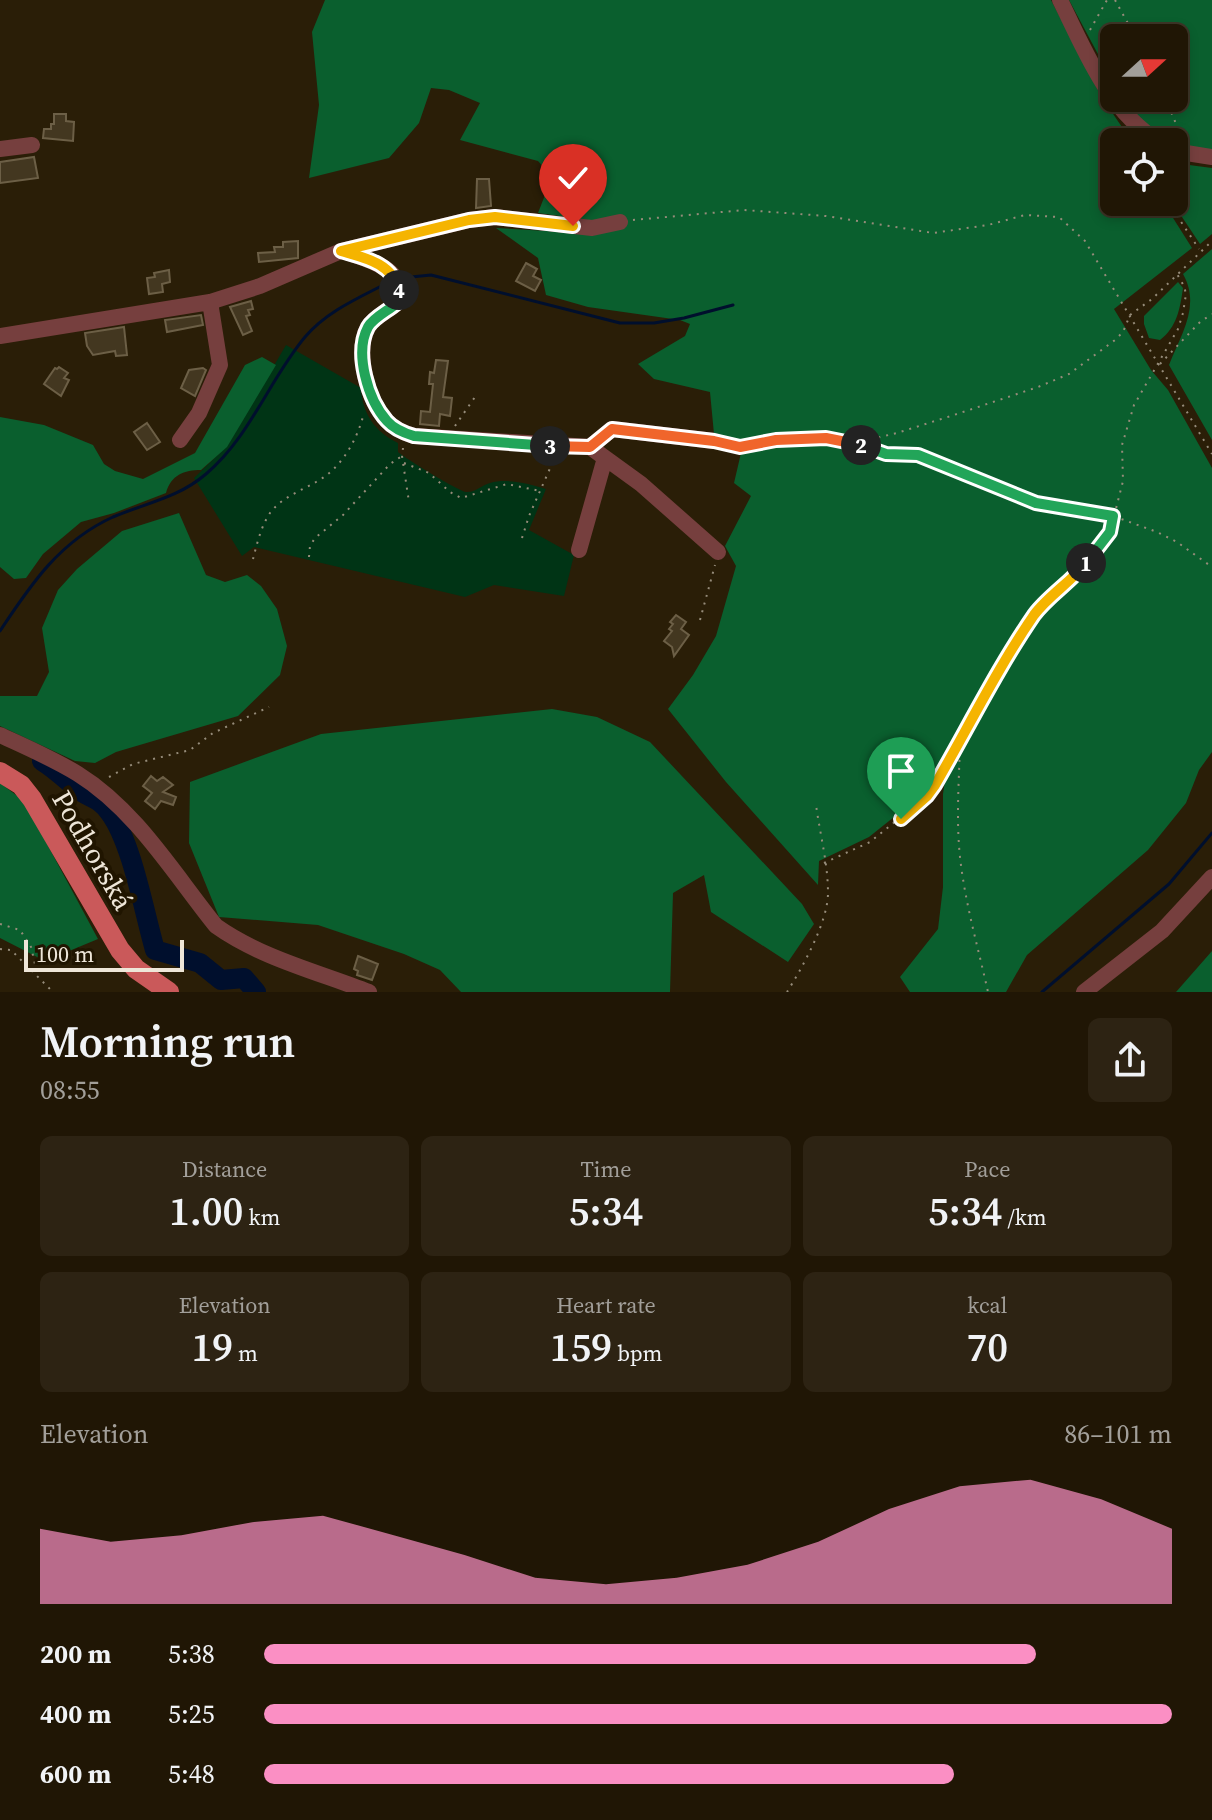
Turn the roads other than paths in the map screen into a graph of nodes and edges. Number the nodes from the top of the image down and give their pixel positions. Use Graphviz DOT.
graph roads {
  1 [pos="1060,0"];
  2 [pos="1141,128"];
  3 [pos="32,145"];
  4 [pos="0,149"];
  5 [pos="1188,154"];
  6 [pos="1212,157"];
  7 [pos="620,222"];
  8 [pos="341,251"];
  9 [pos="210,302"];
  10 [pos="0,336"];
  11 [pos="180,440"];
  12 [pos="714,441"];
  13 [pos="590,447"];
  14 [pos="605,458"];
  15 [pos="579,550"];
  16 [pos="718,552"];
  17 [pos="0,735"];
  18 [pos="0,772"];
  19 [pos="1212,877"];
  20 [pos="169,992"];
  21 [pos="369,992"];
  22 [pos="1084,992"];
  1 -- 2 [label="street"];
  3 -- 4 [label="street"];
  5 -- 6 [label="street"];
  7 -- 8 [label="street"];
  8 -- 9 [label="street"];
  8 -- 13 [label="street"];
  9 -- 10 [label="street"];
  9 -- 11 [label="street"];
  12 -- 13 [label="street"];
  13 -- 14 [label="street"];
  14 -- 15 [label="street"];
  14 -- 16 [label="street"];
  17 -- 21 [label="street"];
  18 -- 20 [label="main road, Podhorská"];
  19 -- 22 [label="street"];
}
